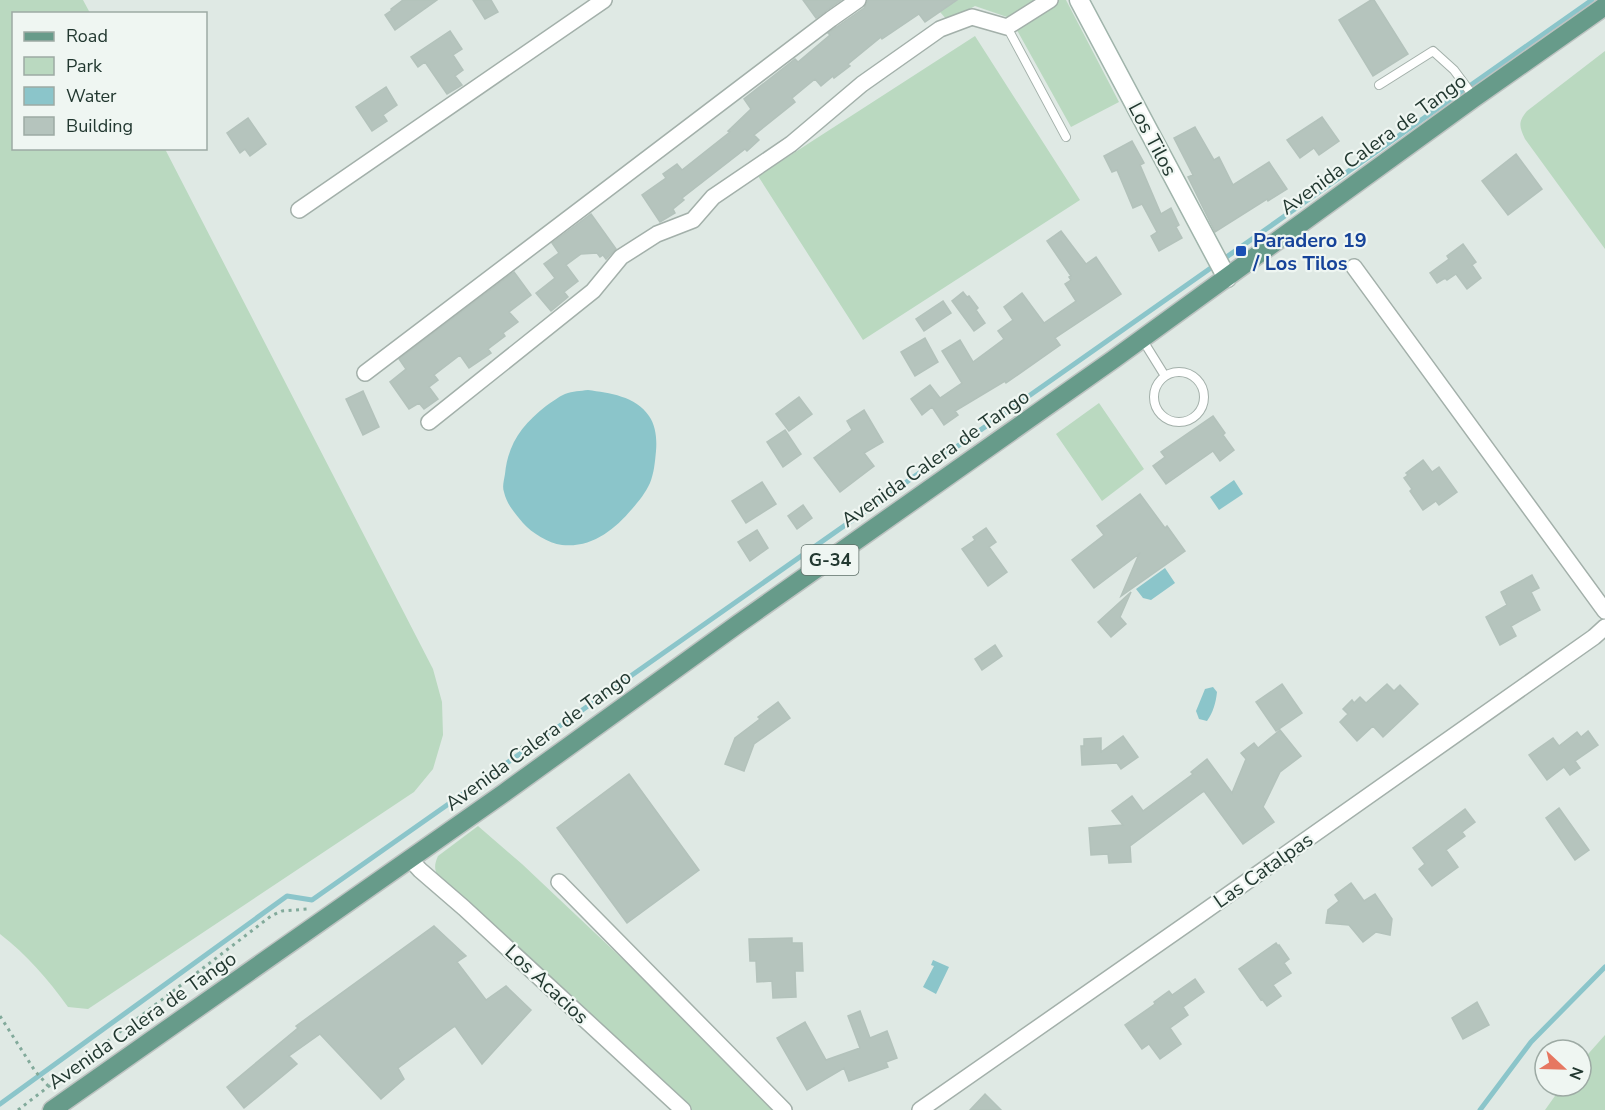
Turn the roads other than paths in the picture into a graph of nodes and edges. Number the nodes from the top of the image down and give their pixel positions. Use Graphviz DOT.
graph roads {
  1 [pos="604,0"];
  2 [pos="858,0"];
  3 [pos="1050,0"];
  4 [pos="1079,0"];
  5 [pos="1605,6"];
  6 [pos="1007,27"];
  7 [pos="1379,85"];
  8 [pos="1470,92"];
  9 [pos="1066,137"];
  10 [pos="299,210"];
  11 [pos="1220,266"];
  12 [pos="1354,267"];
  13 [pos="1142,339"];
  14 [pos="365,373"];
  15 [pos="1165,376"];
  16 [pos="429,422"];
  17 [pos="1605,611"];
  18 [pos="1605,627"];
  19 [pos="410,859"];
  20 [pos="559,882"];
  21 [pos="52,1110"];
  22 [pos="684,1110"];
  23 [pos="784,1110"];
  24 [pos="920,1110"];
  1 -- 10 [label="street"];
  2 -- 14 [label="street"];
  3 -- 6 [label="street"];
  4 -- 11 [label="street, Los Tilos"];
  5 -- 8 [label="main road, Avenida Calera de Tango / G-34"];
  6 -- 9 [label="lane"];
  6 -- 16 [label="street"];
  7 -- 8 [label="lane"];
  8 -- 11 [label="main road, Avenida Calera de Tango / G-34"];
  11 -- 13 [label="main road, Avenida Calera de Tango / G-34"];
  12 -- 17 [label="street"];
  13 -- 15 [label="lane"];
  13 -- 19 [label="main road, Avenida Calera de Tango / G-34"];
  15 -- 15 [label="lane"];
  18 -- 24 [label="street, Las Catalpas"];
  19 -- 21 [label="main road, Avenida Calera de Tango / G-34"];
  19 -- 22 [label="street, Los Acacios"];
  20 -- 23 [label="street"];
}
